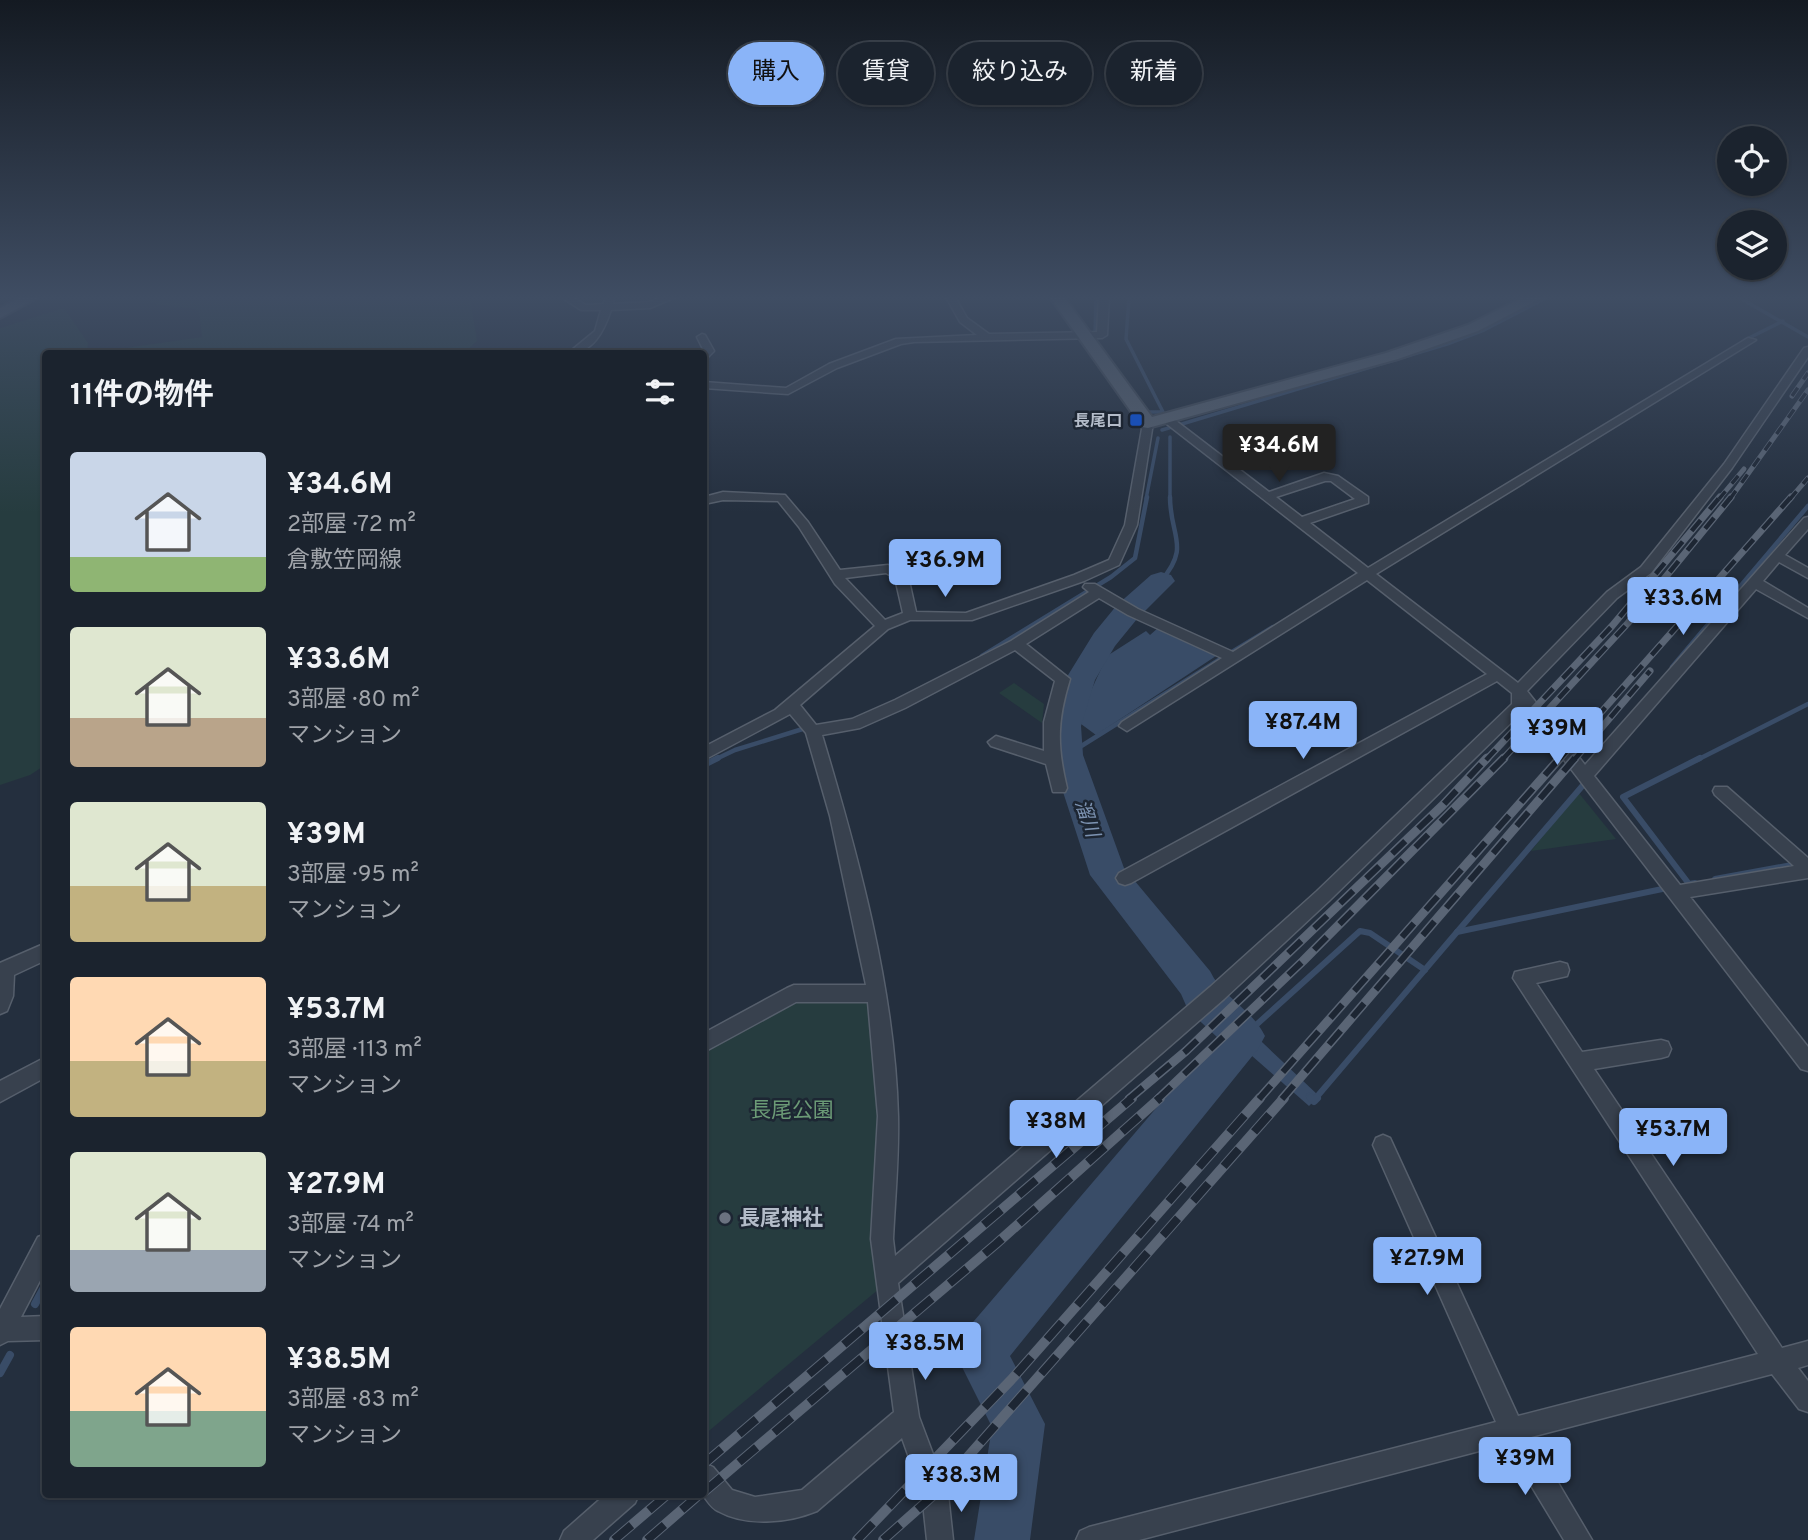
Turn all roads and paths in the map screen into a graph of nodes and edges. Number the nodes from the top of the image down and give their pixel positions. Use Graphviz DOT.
graph roads {
  1 [pos="830,369"];
  2 [pos="1112,369"];
  3 [pos="1349,369"];
  4 [pos="1703,369"];
  5 [pos="1795,369"];
  6 [pos="707,385"];
  7 [pos="1147,423"];
  8 [pos="1171,423"];
  9 [pos="1267,496"];
  10 [pos="707,499"];
  11 [pos="1808,521"];
  12 [pos="1301,522"];
  13 [pos="1778,556"];
  14 [pos="1366,571"];
  15 [pos="1808,574"];
  16 [pos="836,575"];
  17 [pos="1082,581"];
  18 [pos="1755,582"];
  19 [pos="1098,593"];
  20 [pos="1808,614"];
  21 [pos="910,616"];
  22 [pos="883,626"];
  23 [pos="1016,644"];
  24 [pos="1232,657"];
  25 [pos="1498,674"];
  26 [pos="1520,691"];
  27 [pos="791,705"];
  28 [pos="1127,726"];
  29 [pos="810,727"];
  30 [pos="996,742"];
  31 [pos="707,747"];
  32 [pos="1053,760"];
  33 [pos="1585,776"];
  34 [pos="1059,788"];
  35 [pos="1721,790"];
  36 [pos="1805,866"];
  37 [pos="1125,878"];
  38 [pos="1679,892"];
  39 [pos="42,953"];
  40 [pos="1560,970"];
  41 [pos="877,993"];
  42 [pos="0,1005"];
  43 [pos="707,1041"];
  44 [pos="1661,1049"];
  45 [pos="1578,1062"];
  46 [pos="1808,1062"];
  47 [pos="42,1068"];
  48 [pos="0,1092"];
  49 [pos="1382,1145"];
  50 [pos="42,1253"];
  51 [pos="886,1278"];
  52 [pos="42,1328"];
  53 [pos="1,1332"];
  54 [pos="1808,1353"];
  55 [pos="1777,1362"];
  56 [pos="1808,1400"];
  57 [pos="907,1417"];
  58 [pos="1512,1430"];
  59 [pos="707,1480"];
  60 [pos="621,1498"];
  61 [pos="573,1540"];
  62 [pos="940,1540"];
  63 [pos="1089,1540"];
  64 [pos="1579,1540"];
  1 -- 6 [label="street"];
  2 -- 7 [label="main road"];
  3 -- 8 [label="main road"];
  4 -- 14 [label="street"];
  5 -- 26 [label="street"];
  7 -- 8 [label="main road"];
  7 -- 17 [label="street"];
  8 -- 9 [label="street"];
  9 -- 12 [label="street"];
  9 -- 12 [label="street"];
  10 -- 16 [label="street"];
  11 -- 13 [label="street"];
  12 -- 14 [label="street"];
  13 -- 15 [label="street"];
  13 -- 18 [label="street"];
  14 -- 24 [label="street"];
  14 -- 25 [label="street"];
  16 -- 21 [label="street"];
  16 -- 22 [label="street"];
  17 -- 19 [label="street"];
  17 -- 21 [label="street"];
  18 -- 20 [label="street"];
  18 -- 33 [label="street"];
  19 -- 23 [label="street"];
  19 -- 24 [label="street"];
  21 -- 22 [label="street"];
  22 -- 27 [label="street"];
  23 -- 29 [label="street"];
  23 -- 32 [label="street"];
  24 -- 28 [label="street"];
  25 -- 26 [label="street"];
  25 -- 37 [label="street"];
  26 -- 33 [label="street"];
  26 -- 51 [label="street"];
  27 -- 29 [label="street"];
  27 -- 31 [label="street"];
  29 -- 41 [label="street"];
  30 -- 32 [label="street"];
  32 -- 34 [label="street"];
  33 -- 38 [label="street"];
  35 -- 36 [label="street"];
  36 -- 38 [label="street"];
  38 -- 46 [label="street"];
  39 -- 42 [label="street"];
  40 -- 45 [label="street"];
  41 -- 43 [label="street"];
  41 -- 51 [label="street"];
  44 -- 45 [label="street"];
  45 -- 55 [label="street"];
  47 -- 48 [label="street"];
  49 -- 58 [label="street"];
  50 -- 53 [label="street"];
  51 -- 57 [label="street"];
  52 -- 53 [label="street"];
  54 -- 55 [label="street"];
  55 -- 56 [label="street"];
  55 -- 58 [label="street"];
  57 -- 59 [label="street"];
  57 -- 62 [label="street"];
  58 -- 63 [label="street"];
  58 -- 64 [label="street"];
  60 -- 61 [label="street"];
}
